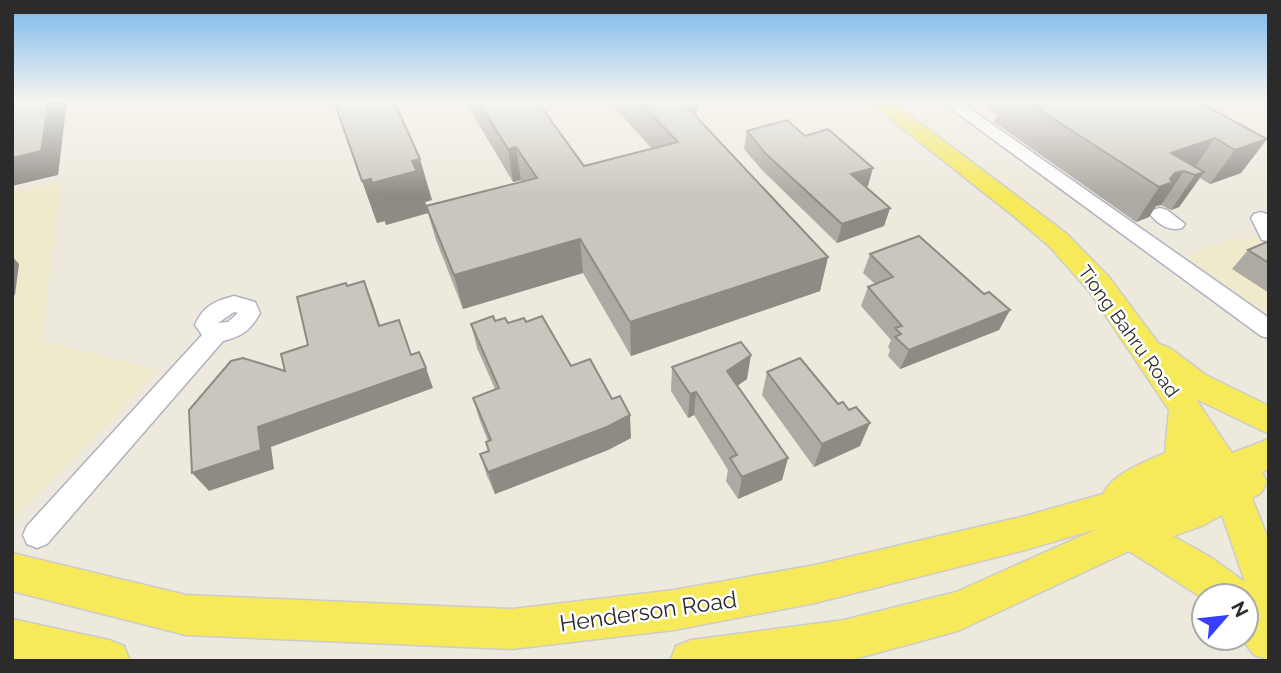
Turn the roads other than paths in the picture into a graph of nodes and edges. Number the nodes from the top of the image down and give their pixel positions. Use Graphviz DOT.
graph roads {
  1 [pos="919,132"];
  2 [pos="1001,132"];
  3 [pos="1269,330"];
  4 [pos="217,333"];
  5 [pos="1139,341"];
  6 [pos="1185,410"];
  7 [pos="1269,421"];
  8 [pos="1269,454"];
  9 [pos="1269,473"];
  10 [pos="1229,482"];
  11 [pos="1131,532"];
  12 [pos="1025,533"];
  13 [pos="37,535"];
  14 [pos="12,572"];
  15 [pos="1213,582"];
  16 [pos="1269,594"];
  17 [pos="12,640"];
  18 [pos="103,660"];
  19 [pos="691,661"];
  1 -- 5 [label="main road, Tiong Bahru Road"];
  2 -- 3 [label="lane"];
  4 -- 13 [label="lane"];
  5 -- 6 [label="main road, Tiong Bahru Road"];
  5 -- 7 [label="main road"];
  6 -- 10 [label="main road, Tiong Bahru Road"];
  6 -- 12 [label="main road"];
  8 -- 10 [label="main road, Henderson Road"];
  9 -- 10 [label="main road, Henderson Road"];
  10 -- 11 [label="main road, Henderson Road"];
  10 -- 12 [label="main road, Henderson Road"];
  10 -- 16 [label="main road, Tiong Bahru Road"];
  11 -- 15 [label="main road"];
  11 -- 19 [label="main road, Henderson Road"];
  12 -- 14 [label="main road, Henderson Road"];
  17 -- 18 [label="main road"];
}
